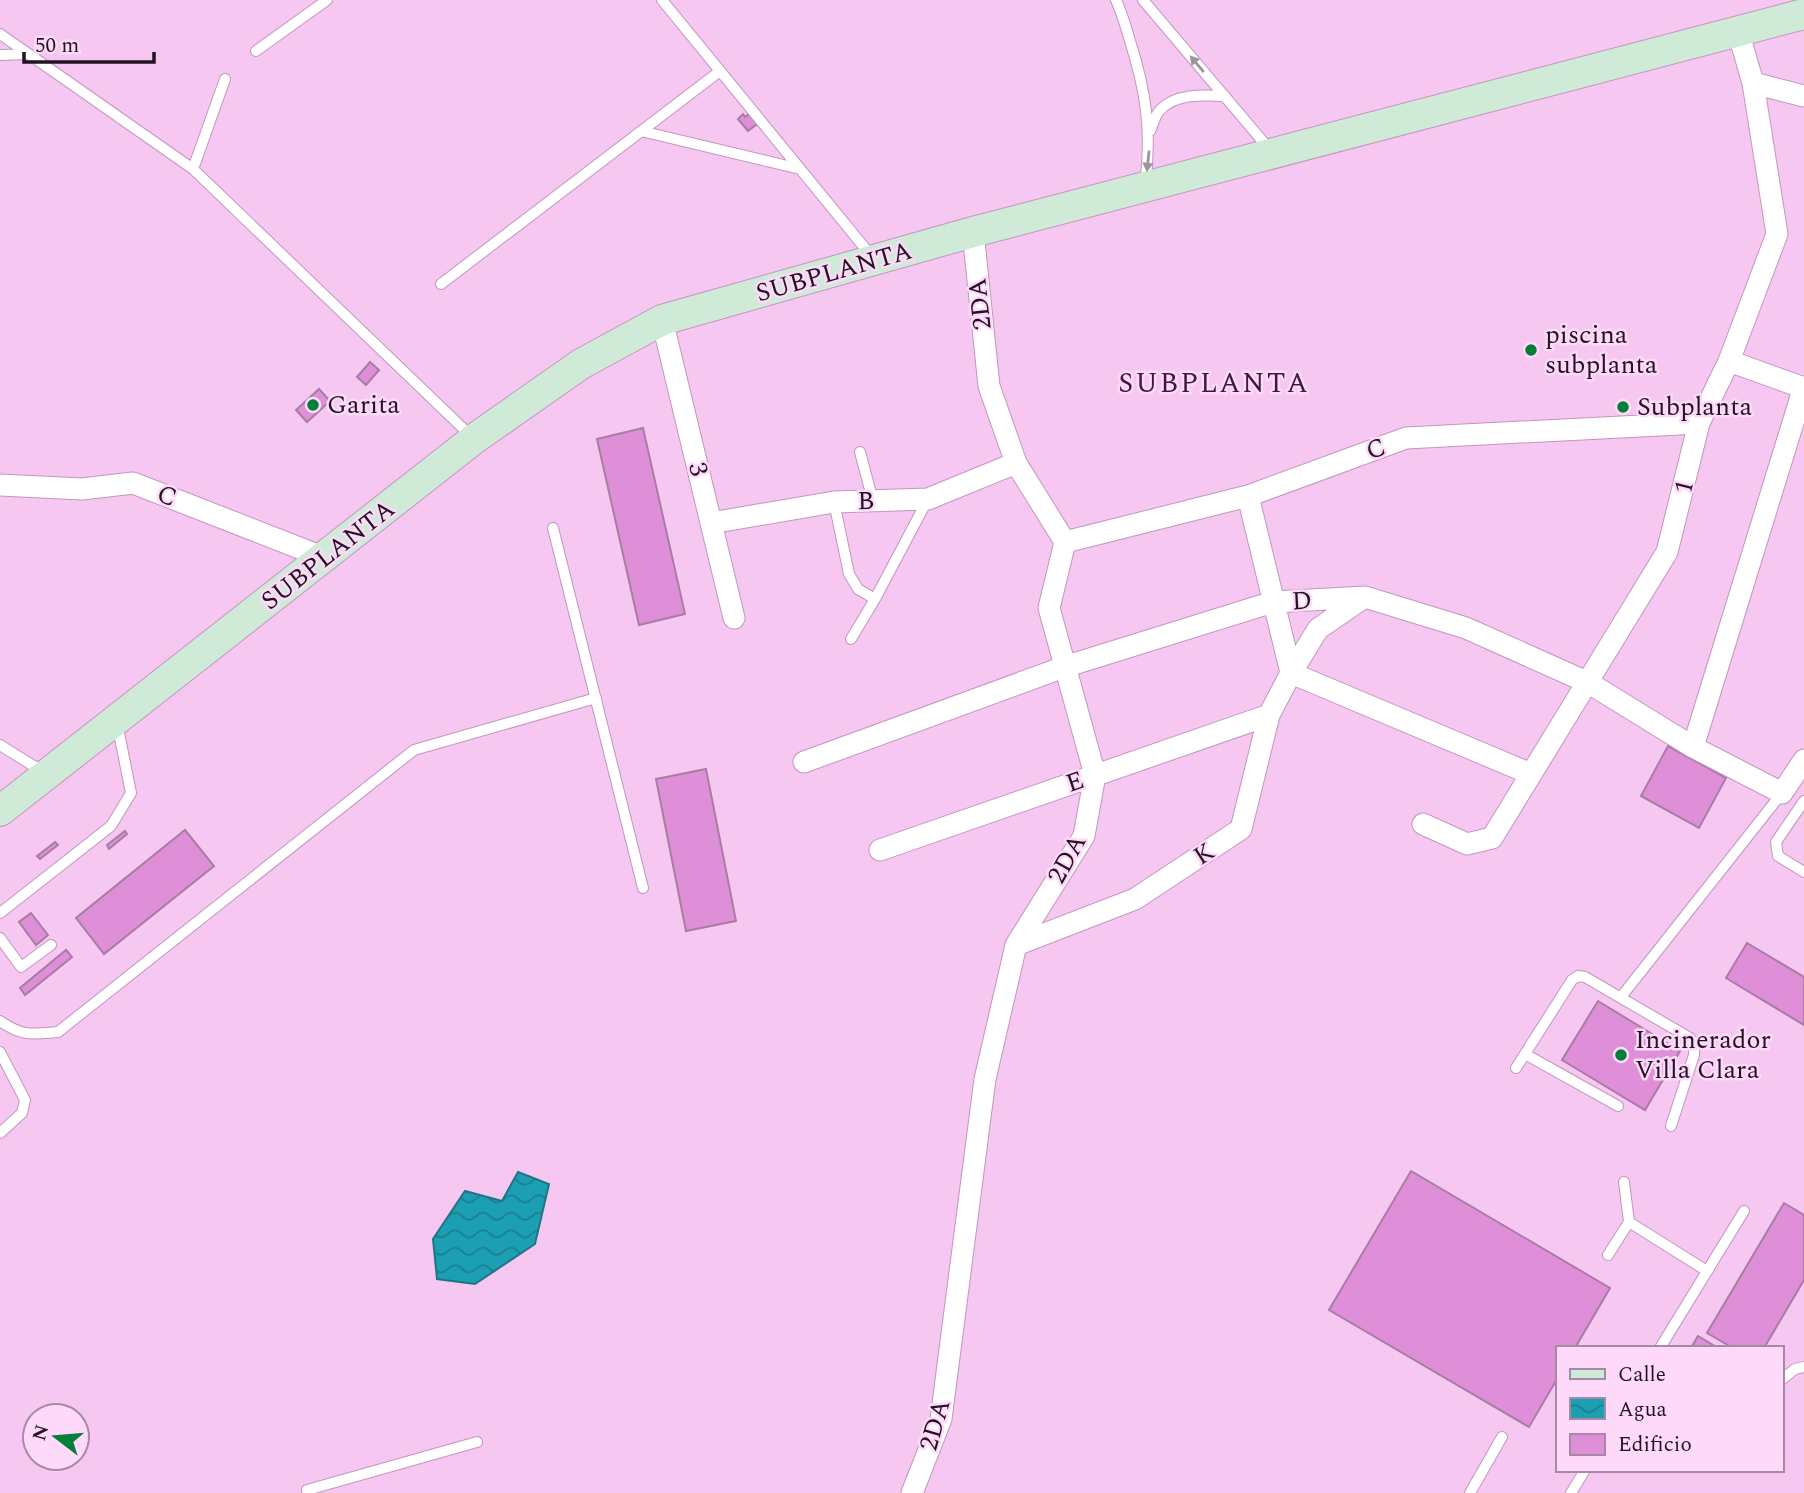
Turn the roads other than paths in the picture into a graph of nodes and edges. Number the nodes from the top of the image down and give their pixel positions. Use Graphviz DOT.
graph roads {
  1 [pos="327,0"];
  2 [pos="662,0"];
  3 [pos="1116,0"];
  4 [pos="1143,0"];
  5 [pos="1804,14"];
  6 [pos="1738,31"];
  7 [pos="0,34"];
  8 [pos="256,51"];
  9 [pos="28,54"];
  10 [pos="0,55"];
  11 [pos="720,71"];
  12 [pos="225,79"];
  13 [pos="1753,83"];
  14 [pos="1225,96"];
  15 [pos="1804,96"];
  16 [pos="641,131"];
  17 [pos="1148,133"];
  18 [pos="1273,153"];
  19 [pos="193,169"];
  20 [pos="800,169"];
  21 [pos="1145,187"];
  22 [pos="973,232"];
  23 [pos="875,260"];
  24 [pos="441,284"];
  25 [pos="662,320"];
  26 [pos="1729,361"];
  27 [pos="1804,388"];
  28 [pos="1699,423"];
  29 [pos="474,439"];
  30 [pos="860,452"];
  31 [pos="1016,463"];
  32 [pos="0,485"];
  33 [pos="1248,496"];
  34 [pos="928,499"];
  35 [pos="873,500"];
  36 [pos="834,502"];
  37 [pos="711,523"];
  38 [pos="553,528"];
  39 [pos="1065,542"];
  40 [pos="325,558"];
  41 [pos="1365,597"];
  42 [pos="874,599"];
  43 [pos="1274,602"];
  44 [pos="734,618"];
  45 [pos="851,639"];
  46 [pos="1064,667"];
  47 [pos="1292,673"];
  48 [pos="1589,683"];
  49 [pos="596,698"];
  50 [pos="1269,715"];
  51 [pos="117,720"];
  52 [pos="0,745"];
  53 [pos="1693,747"];
  54 [pos="1804,761"];
  55 [pos="804,762"];
  56 [pos="1531,774"];
  57 [pos="47,775"];
  58 [pos="1095,775"];
  59 [pos="1782,793"];
  60 [pos="1804,800"];
  61 [pos="0,811"];
  62 [pos="1423,824"];
  63 [pos="880,849"];
  64 [pos="1804,872"];
  65 [pos="643,888"];
  66 [pos="0,913"];
  67 [pos="0,938"];
  68 [pos="51,945"];
  69 [pos="1016,945"];
  70 [pos="1621,997"];
  71 [pos="0,1021"];
  72 [pos="1525,1054"];
  73 [pos="2,1058"];
  74 [pos="1516,1068"];
  75 [pos="1618,1106"];
  76 [pos="1671,1126"];
  77 [pos="0,1133"];
  78 [pos="1624,1182"];
  79 [pos="1744,1211"];
  80 [pos="1629,1222"];
  81 [pos="1608,1255"];
  82 [pos="1707,1271"];
  83 [pos="1661,1346"];
  84 [pos="1804,1367"];
  85 [pos="1783,1378"];
  86 [pos="1502,1437"];
  87 [pos="477,1442"];
  88 [pos="1584,1472"];
  89 [pos="309,1493"];
  90 [pos="912,1493"];
  91 [pos="1469,1493"];
  92 [pos="1571,1493"];
  1 -- 8 [label="lane"];
  2 -- 11 [label="lane"];
  3 -- 17 [label="lane"];
  14 -- 4 [label="lane, one-way"];
  5 -- 6 [label="street, SUBPLANTA"];
  6 -- 13 [label="street, 1"];
  6 -- 18 [label="street, SUBPLANTA"];
  7 -- 9 [label="lane"];
  9 -- 10 [label="lane"];
  9 -- 19 [label="lane"];
  11 -- 16 [label="lane"];
  11 -- 20 [label="lane"];
  12 -- 19 [label="lane"];
  13 -- 15 [label="street"];
  13 -- 26 [label="street, 1"];
  14 -- 17 [label="lane"];
  14 -- 18 [label="lane"];
  16 -- 20 [label="lane"];
  16 -- 24 [label="lane"];
  17 -- 21 [label="lane, one-way"];
  18 -- 21 [label="street, SUBPLANTA"];
  19 -- 29 [label="lane"];
  20 -- 23 [label="lane"];
  21 -- 22 [label="street, SUBPLANTA"];
  22 -- 23 [label="street, SUBPLANTA"];
  22 -- 31 [label="street, 2DA"];
  23 -- 25 [label="street, SUBPLANTA"];
  25 -- 29 [label="street, SUBPLANTA"];
  25 -- 37 [label="street, 3"];
  26 -- 27 [label="street"];
  26 -- 28 [label="street, 1"];
  27 -- 53 [label="street"];
  28 -- 33 [label="street, C"];
  28 -- 48 [label="street, 1"];
  29 -- 40 [label="street, SUBPLANTA"];
  30 -- 35 [label="lane"];
  31 -- 34 [label="street, B"];
  31 -- 39 [label="street, 2DA"];
  32 -- 40 [label="street, C"];
  33 -- 39 [label="street, C"];
  33 -- 43 [label="street"];
  34 -- 35 [label="street, B"];
  34 -- 42 [label="lane"];
  35 -- 36 [label="street, B"];
  36 -- 37 [label="street, B"];
  36 -- 42 [label="lane"];
  37 -- 44 [label="street, 3"];
  38 -- 49 [label="lane"];
  39 -- 46 [label="street, 2DA"];
  40 -- 51 [label="street, SUBPLANTA"];
  41 -- 43 [label="street, D"];
  41 -- 47 [label="street, K"];
  41 -- 48 [label="street, D"];
  42 -- 45 [label="lane"];
  43 -- 46 [label="street, D"];
  43 -- 47 [label="street"];
  46 -- 55 [label="street, D"];
  46 -- 58 [label="street, 2DA"];
  47 -- 50 [label="street, K"];
  47 -- 56 [label="street"];
  48 -- 53 [label="street, D"];
  48 -- 56 [label="street, 1"];
  49 -- 65 [label="lane"];
  49 -- 71 [label="lane"];
  50 -- 58 [label="street, E"];
  50 -- 69 [label="street, K"];
  51 -- 57 [label="street, SUBPLANTA"];
  51 -- 66 [label="lane"];
  52 -- 57 [label="lane"];
  53 -- 59 [label="street, D"];
  54 -- 59 [label="street"];
  56 -- 62 [label="street, 1"];
  57 -- 61 [label="street, SUBPLANTA"];
  58 -- 63 [label="street, E"];
  58 -- 69 [label="street, 2DA"];
  59 -- 70 [label="lane"];
  60 -- 64 [label="lane"];
  67 -- 68 [label="lane"];
  69 -- 90 [label="street, 2DA"];
  70 -- 72 [label="lane"];
  70 -- 76 [label="lane"];
  72 -- 74 [label="lane"];
  72 -- 75 [label="lane"];
  73 -- 77 [label="lane"];
  78 -- 80 [label="lane"];
  79 -- 82 [label="lane"];
  80 -- 81 [label="lane"];
  80 -- 82 [label="lane"];
  82 -- 83 [label="lane"];
  84 -- 85 [label="lane"];
  86 -- 91 [label="lane"];
  87 -- 89 [label="lane"];
  88 -- 92 [label="lane"];
}
